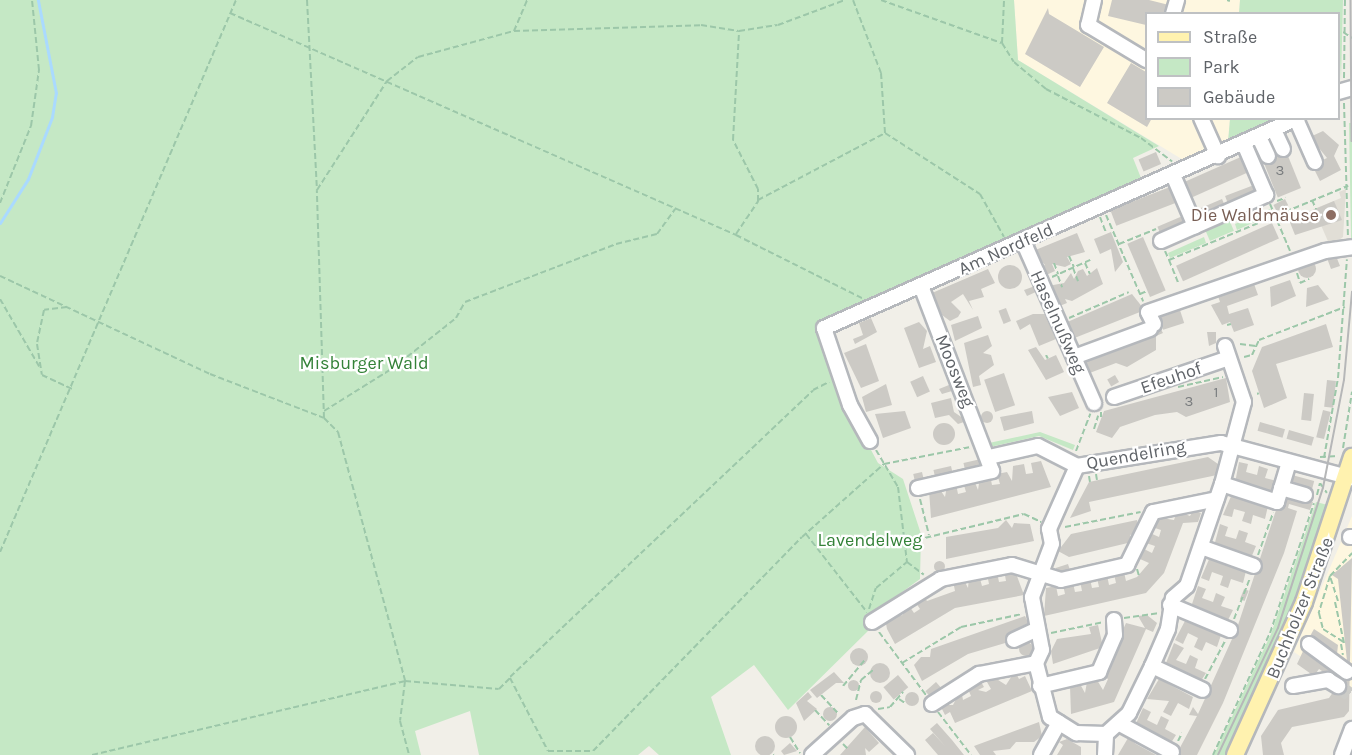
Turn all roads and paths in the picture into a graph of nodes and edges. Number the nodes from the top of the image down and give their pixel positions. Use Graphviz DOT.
graph roads {
  1 [pos="32,0"];
  2 [pos="236,0"];
  3 [pos="307,0"];
  4 [pos="527,0"];
  5 [pos="845,0"];
  6 [pos="853,0"];
  7 [pos="881,0"];
  8 [pos="1004,0"];
  9 [pos="1094,0"];
  10 [pos="1346,0"];
  11 [pos="230,13"];
  12 [pos="514,31"];
  13 [pos="739,32"];
  14 [pos="1343,32"];
  15 [pos="1352,38"];
  16 [pos="1002,44"];
  17 [pos="309,51"];
  18 [pos="1145,59"];
  19 [pos="387,81"];
  20 [pos="1344,90"];
  21 [pos="1202,120"];
  22 [pos="1295,120"];
  23 [pos="1297,120"];
  24 [pos="1274,130"];
  25 [pos="885,133"];
  26 [pos="1259,137"];
  27 [pos="1244,144"];
  28 [pos="1283,149"];
  29 [pos="1218,156"];
  30 [pos="1268,156"];
  31 [pos="1314,162"];
  32 [pos="1178,173"];
  33 [pos="1348,186"];
  34 [pos="317,190"];
  35 [pos="1312,199"];
  36 [pos="758,201"];
  37 [pos="0,203"];
  38 [pos="1099,208"];
  39 [pos="1316,208"];
  40 [pos="675,209"];
  41 [pos="1274,215"];
  42 [pos="1263,219"];
  43 [pos="1255,223"];
  44 [pos="1266,225"];
  45 [pos="1195,226"];
  46 [pos="1246,227"];
  47 [pos="1258,228"];
  48 [pos="1239,230"];
  49 [pos="1248,232"];
  50 [pos="1107,233"];
  51 [pos="1230,234"];
  52 [pos="736,235"];
  53 [pos="1241,236"];
  54 [pos="1222,238"];
  55 [pos="1233,239"];
  56 [pos="1023,241"];
  57 [pos="1161,241"];
  58 [pos="1212,242"];
  59 [pos="1224,243"];
  60 [pos="1119,244"];
  61 [pos="1203,246"];
  62 [pos="1009,247"];
  63 [pos="1214,247"];
  64 [pos="1347,248"];
  65 [pos="1196,249"];
  66 [pos="1129,250"];
  67 [pos="1206,251"];
  68 [pos="1123,253"];
  69 [pos="1187,253"];
  70 [pos="1198,254"];
  71 [pos="1069,256"];
  72 [pos="1178,256"];
  73 [pos="1189,258"];
  74 [pos="1133,259"];
  75 [pos="1293,259"];
  76 [pos="1090,260"];
  77 [pos="1169,260"];
  78 [pos="1126,262"];
  79 [pos="1180,262"];
  80 [pos="1054,263"];
  81 [pos="1085,263"];
  82 [pos="1137,267"];
  83 [pos="1074,268"];
  84 [pos="1130,270"];
  85 [pos="1090,274"];
  86 [pos="1140,274"];
  87 [pos="1058,275"];
  88 [pos="0,276"];
  89 [pos="1133,277"];
  90 [pos="1309,279"];
  91 [pos="1078,280"];
  92 [pos="1041,282"];
  93 [pos="1178,282"];
  94 [pos="1143,283"];
  95 [pos="921,286"];
  96 [pos="1137,286"];
  97 [pos="1062,287"];
  98 [pos="1129,291"];
  99 [pos="1147,291"];
  100 [pos="1140,294"];
  101 [pos="0,299"];
  102 [pos="1346,301"];
  103 [pos="1351,301"];
  104 [pos="876,305"];
  105 [pos="67,307"];
  106 [pos="1346,307"];
  107 [pos="1059,322"];
  108 [pos="1150,322"];
  109 [pos="100,324"];
  110 [pos="1231,324"];
  111 [pos="1309,324"];
  112 [pos="1227,325"];
  113 [pos="1311,329"];
  114 [pos="1286,331"];
  115 [pos="1288,337"];
  116 [pos="1240,344"];
  117 [pos="1256,346"];
  118 [pos="1252,354"];
  119 [pos="1074,357"];
  120 [pos="1244,357"];
  121 [pos="1258,357"];
  122 [pos="41,368"];
  123 [pos="840,376"];
  124 [pos="72,389"];
  125 [pos="1352,392"];
  126 [pos="1114,398"];
  127 [pos="1092,408"];
  128 [pos="324,411"];
  129 [pos="324,418"];
  130 [pos="1094,429"];
  131 [pos="870,441"];
  132 [pos="1233,446"];
  133 [pos="987,451"];
  134 [pos="1074,457"];
  135 [pos="1346,457"];
  136 [pos="1289,462"];
  137 [pos="884,464"];
  138 [pos="1317,478"];
  139 [pos="1350,478"];
  140 [pos="1320,483"];
  141 [pos="1222,484"];
  142 [pos="918,488"];
  143 [pos="1281,488"];
  144 [pos="1305,495"];
  145 [pos="1329,498"];
  146 [pos="1217,499"];
  147 [pos="1277,502"];
  148 [pos="1153,512"];
  149 [pos="1065,527"];
  150 [pos="1056,529"];
  151 [pos="806,533"];
  152 [pos="929,535"];
  153 [pos="908,542"];
  154 [pos="1201,547"];
  155 [pos="0,552"];
  156 [pos="1352,553"];
  157 [pos="907,562"];
  158 [pos="1254,566"];
  159 [pos="1329,567"];
  160 [pos="1334,570"];
  161 [pos="923,572"];
  162 [pos="1041,574"];
  163 [pos="1330,576"];
  164 [pos="1170,605"];
  165 [pos="1035,612"];
  166 [pos="869,617"];
  167 [pos="1114,620"];
  168 [pos="1038,629"];
  169 [pos="1230,630"];
  170 [pos="1014,640"];
  171 [pos="1309,644"];
  172 [pos="865,660"];
  173 [pos="902,663"];
  174 [pos="1036,663"];
  175 [pos="1152,666"];
  176 [pos="873,670"];
  177 [pos="1347,672"];
  178 [pos="510,678"];
  179 [pos="405,681"];
  180 [pos="843,686"];
  181 [pos="1040,686"];
  182 [pos="1293,686"];
  183 [pos="1338,686"];
  184 [pos="1203,690"];
  185 [pos="903,692"];
  186 [pos="821,695"];
  187 [pos="899,699"];
  188 [pos="855,700"];
  189 [pos="869,703"];
  190 [pos="905,703"];
  191 [pos="932,704"];
  192 [pos="815,710"];
  193 [pos="838,714"];
  194 [pos="827,723"];
  195 [pos="1059,723"];
  196 [pos="1120,724"];
  197 [pos="1352,729"];
  198 [pos="1106,734"];
  199 [pos="790,737"];
  200 [pos="1172,752"];
  201 [pos="92,755"];
  202 [pos="409,755"];
  203 [pos="802,755"];
  204 [pos="813,755"];
  205 [pos="907,755"];
  206 [pos="971,755"];
  207 [pos="1041,755"];
  208 [pos="1105,755"];
  209 [pos="1213,755"];
  210 [pos="1235,755"];
  211 [pos="1342,755"];
  1 -- 37 [label="path"];
  2 -- 11 [label="path"];
  3 -- 17 [label="path"];
  4 -- 12 [label="path"];
  5 -- 13 [label="path"];
  6 -- 25 [label="path"];
  7 -- 16 [label="path"];
  8 -- 16 [label="path"];
  9 -- 18 [label="street"];
  10 -- 14 [label="path"];
  11 -- 17 [label="path"];
  11 -- 109 [label="path"];
  12 -- 13 [label="path"];
  12 -- 19 [label="path"];
  13 -- 36 [label="path"];
  14 -- 15 [label="path"];
  14 -- 20 [label="path"];
  16 -- 32 [label="path"];
  17 -- 19 [label="path"];
  17 -- 34 [label="path"];
  19 -- 34 [label="path"];
  19 -- 40 [label="path"];
  20 -- 33 [label="path"];
  21 -- 29 [label="street"];
  22 -- 24 [label="street, Am Nordfeld"];
  23 -- 31 [label="street"];
  24 -- 26 [label="street, Am Nordfeld"];
  24 -- 28 [label="street"];
  25 -- 36 [label="path"];
  25 -- 62 [label="path"];
  26 -- 27 [label="street, Am Nordfeld"];
  26 -- 30 [label="street"];
  27 -- 29 [label="street, Am Nordfeld"];
  27 -- 45 [label="street"];
  29 -- 32 [label="street, Am Nordfeld"];
  32 -- 38 [label="street, Am Nordfeld"];
  32 -- 45 [label="street"];
  33 -- 35 [label="path"];
  33 -- 64 [label="path"];
  34 -- 128 [label="path"];
  35 -- 39 [label="path"];
  35 -- 41 [label="path"];
  36 -- 52 [label="path"];
  38 -- 50 [label="path"];
  38 -- 56 [label="street, Am Nordfeld"];
  38 -- 60 [label="path"];
  40 -- 52 [label="path"];
  40 -- 128 [label="path"];
  41 -- 42 [label="path"];
  41 -- 75 [label="path"];
  42 -- 43 [label="path"];
  42 -- 44 [label="path"];
  43 -- 46 [label="path"];
  43 -- 47 [label="path"];
  45 -- 57 [label="street"];
  46 -- 48 [label="path"];
  46 -- 49 [label="path"];
  48 -- 51 [label="path"];
  48 -- 53 [label="path"];
  51 -- 54 [label="path"];
  51 -- 55 [label="path"];
  52 -- 104 [label="path"];
  54 -- 58 [label="path"];
  54 -- 59 [label="path"];
  56 -- 62 [label="street, Am Nordfeld"];
  56 -- 92 [label="street, Haselnußweg"];
  57 -- 60 [label="path"];
  57 -- 77 [label="path"];
  58 -- 61 [label="path"];
  58 -- 63 [label="path"];
  60 -- 68 [label="path"];
  61 -- 65 [label="path"];
  61 -- 67 [label="path"];
  62 -- 95 [label="street, Am Nordfeld"];
  64 -- 75 [label="street"];
  64 -- 102 [label="path"];
  65 -- 69 [label="path"];
  65 -- 70 [label="path"];
  66 -- 68 [label="path"];
  68 -- 78 [label="path"];
  69 -- 72 [label="path"];
  69 -- 73 [label="path"];
  71 -- 83 [label="path"];
  72 -- 77 [label="path"];
  72 -- 79 [label="path"];
  74 -- 78 [label="path"];
  75 -- 90 [label="path"];
  75 -- 108 [label="street"];
  76 -- 81 [label="path"];
  77 -- 93 [label="path"];
  78 -- 84 [label="path"];
  80 -- 87 [label="path"];
  81 -- 83 [label="path"];
  81 -- 85 [label="path"];
  82 -- 84 [label="path"];
  83 -- 87 [label="path"];
  83 -- 91 [label="path"];
  84 -- 89 [label="path"];
  86 -- 89 [label="path"];
  87 -- 92 [label="path"];
  87 -- 97 [label="path"];
  88 -- 105 [label="path"];
  89 -- 96 [label="path"];
  92 -- 107 [label="street, Haselnußweg"];
  94 -- 96 [label="path"];
  95 -- 104 [label="street, Am Nordfeld"];
  95 -- 133 [label="street, Moosweg"];
  96 -- 100 [label="path"];
  98 -- 107 [label="path"];
  99 -- 100 [label="path"];
  100 -- 108 [label="path"];
  101 -- 122 [label="path"];
  102 -- 103 [label="path"];
  102 -- 106 [label="path"];
  104 -- 123 [label="street, Am Nordfeld"];
  105 -- 109 [label="path"];
  105 -- 122 [label="path"];
  106 -- 111 [label="path"];
  106 -- 135 [label="path"];
  107 -- 119 [label="street, Haselnußweg"];
  108 -- 119 [label="street"];
  109 -- 124 [label="path"];
  109 -- 129 [label="path"];
  110 -- 112 [label="path"];
  111 -- 113 [label="path"];
  111 -- 114 [label="path"];
  114 -- 115 [label="path"];
  114 -- 117 [label="path"];
  116 -- 117 [label="path"];
  117 -- 118 [label="path"];
  118 -- 120 [label="path"];
  118 -- 121 [label="path"];
  119 -- 127 [label="street, Haselnußweg"];
  122 -- 124 [label="path"];
  123 -- 131 [label="street, Am Nordfeld"];
  123 -- 178 [label="path"];
  124 -- 155 [label="path"];
  125 -- 135 [label="path"];
  126 -- 132 [label="street, Efeuhof"];
  127 -- 130 [label="path"];
  127 -- 134 [label="path"];
  128 -- 129 [label="path"];
  129 -- 179 [label="path"];
  131 -- 137 [label="path"];
  132 -- 134 [label="street, Quendelring"];
  132 -- 136 [label="street, Quendelring"];
  132 -- 141 [label="street"];
  133 -- 134 [label="street"];
  133 -- 137 [label="path"];
  133 -- 142 [label="street"];
  134 -- 150 [label="street, Quendelring"];
  135 -- 139 [label="main road, Buchholzer Straße"];
  136 -- 139 [label="street, Quendelring"];
  136 -- 143 [label="street"];
  137 -- 151 [label="path"];
  137 -- 153 [label="path"];
  138 -- 140 [label="path"];
  139 -- 210 [label="main road, Buchholzer Straße"];
  140 -- 145 [label="path"];
  140 -- 209 [label="path"];
  141 -- 146 [label="street"];
  141 -- 147 [label="street"];
  142 -- 152 [label="path"];
  143 -- 144 [label="street"];
  143 -- 147 [label="street"];
  146 -- 148 [label="street"];
  146 -- 154 [label="street"];
  147 -- 158 [label="path"];
  148 -- 149 [label="path"];
  148 -- 162 [label="street"];
  150 -- 152 [label="path"];
  150 -- 162 [label="street, Quendelring"];
  151 -- 166 [label="path"];
  151 -- 178 [label="path"];
  152 -- 153 [label="path"];
  153 -- 157 [label="path"];
  154 -- 158 [label="street"];
  154 -- 164 [label="street"];
  156 -- 160 [label="path"];
  157 -- 161 [label="path"];
  157 -- 166 [label="path"];
  158 -- 169 [label="path"];
  159 -- 160 [label="path"];
  160 -- 163 [label="path"];
  162 -- 165 [label="street, Quendelring"];
  162 -- 166 [label="street"];
  163 -- 163 [label="path"];
  164 -- 169 [label="street"];
  164 -- 175 [label="street"];
  165 -- 168 [label="street, Quendelring"];
  165 -- 173 [label="path"];
  166 -- 173 [label="path"];
  167 -- 181 [label="street"];
  168 -- 170 [label="street"];
  168 -- 174 [label="street, Quendelring"];
  169 -- 184 [label="path"];
  171 -- 177 [label="street"];
  172 -- 180 [label="path"];
  173 -- 191 [label="path"];
  174 -- 181 [label="street, Quendelring"];
  174 -- 191 [label="street"];
  175 -- 184 [label="street"];
  175 -- 196 [label="street"];
  176 -- 188 [label="path"];
  178 -- 179 [label="path"];
  179 -- 201 [label="path"];
  179 -- 202 [label="path"];
  181 -- 195 [label="street, Quendelring"];
  182 -- 183 [label="street"];
  185 -- 187 [label="path"];
  186 -- 193 [label="path"];
  187 -- 189 [label="path"];
  187 -- 190 [label="path"];
  191 -- 206 [label="path"];
  192 -- 194 [label="path"];
  195 -- 198 [label="street"];
  195 -- 207 [label="street"];
  196 -- 198 [label="street"];
  196 -- 200 [label="street"];
  197 -- 211 [label="street"];
  198 -- 208 [label="street"];
  199 -- 203 [label="path"];
  204 -- 205 [label="street"];
}
